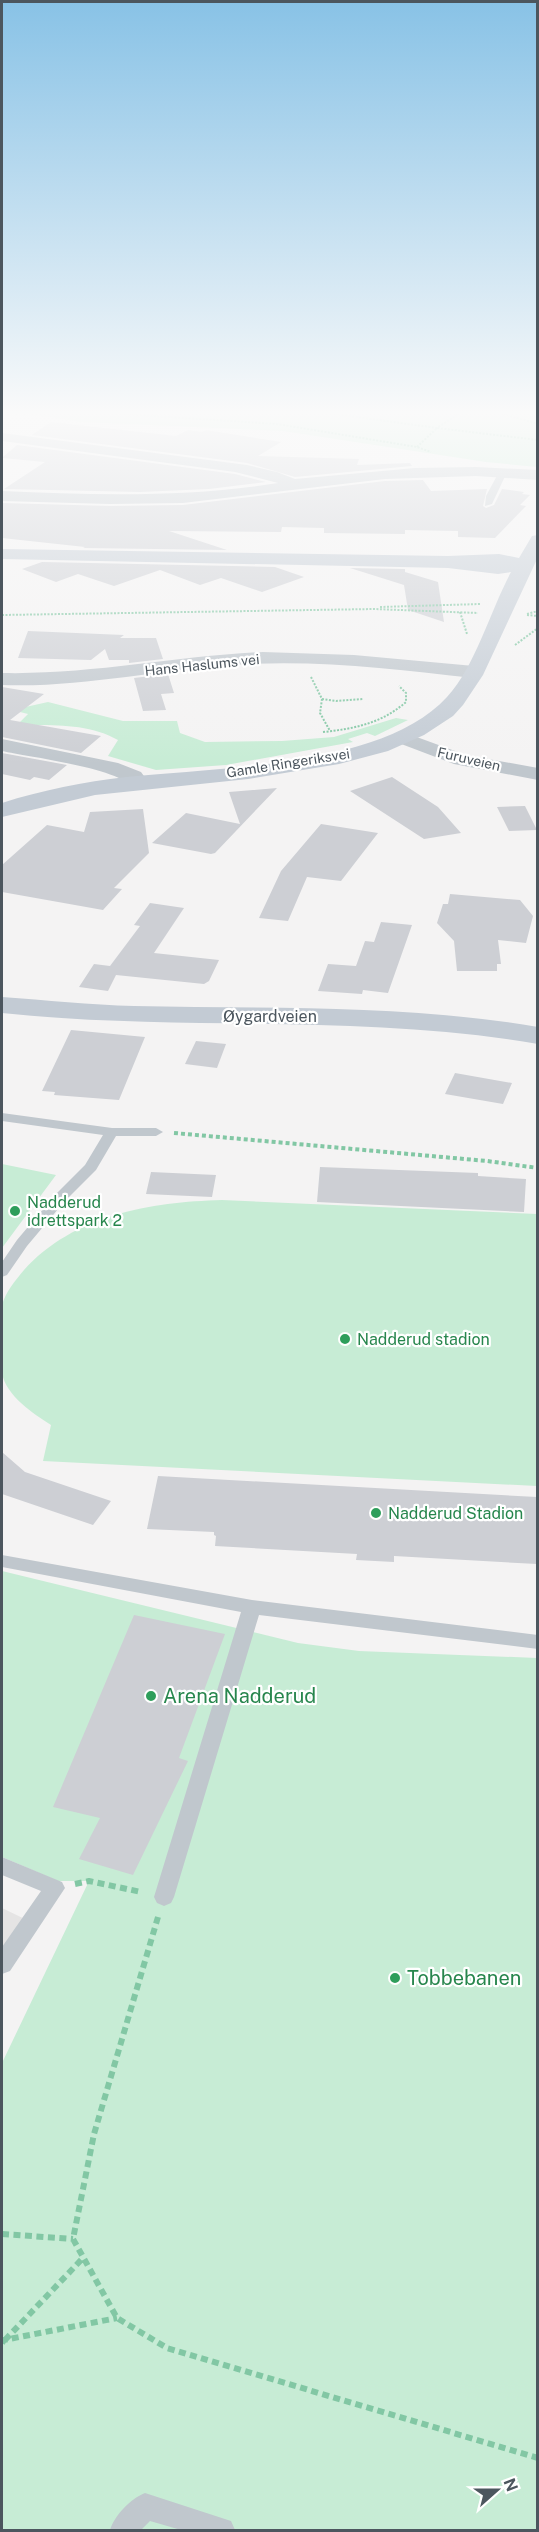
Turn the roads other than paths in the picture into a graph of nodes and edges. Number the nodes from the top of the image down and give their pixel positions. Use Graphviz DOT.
graph roads {
  1 [pos="537,540"];
  2 [pos="2,554"];
  3 [pos="531,566"];
  4 [pos="474,672"];
  5 [pos="2,680"];
  6 [pos="403,738"];
  7 [pos="2,745"];
  8 [pos="537,774"];
  9 [pos="139,783"];
  10 [pos="2,810"];
  11 [pos="2,1005"];
  12 [pos="537,1036"];
  13 [pos="2,1117"];
  14 [pos="112,1132"];
  15 [pos="156,1132"];
  16 [pos="2,1272"];
  17 [pos="2,1561"];
  18 [pos="252,1607"];
  19 [pos="537,1642"];
  20 [pos="2,1866"];
  21 [pos="164,1897"];
  22 [pos="2,1964"];
  23 [pos="123,2530"];
  24 [pos="222,2530"];
  1 -- 3 [label="street, Gamle Ringeriksvei"];
  2 -- 3 [label="street"];
  3 -- 4 [label="street, Gamle Ringeriksvei"];
  4 -- 5 [label="street, Hans Haslums vei"];
  4 -- 6 [label="street, Gamle Ringeriksvei"];
  6 -- 8 [label="street, Furuveien"];
  6 -- 9 [label="street, Gamle Ringeriksvei"];
  7 -- 9 [label="street"];
  9 -- 10 [label="street, Gamle Ringeriksvei"];
  11 -- 12 [label="street, Øygardveien"];
  13 -- 14 [label="lane"];
  14 -- 15 [label="lane"];
  14 -- 16 [label="lane"];
  17 -- 18 [label="lane"];
  18 -- 19 [label="lane"];
  18 -- 21 [label="lane"];
  20 -- 22 [label="lane"];
  23 -- 24 [label="lane"];
}
